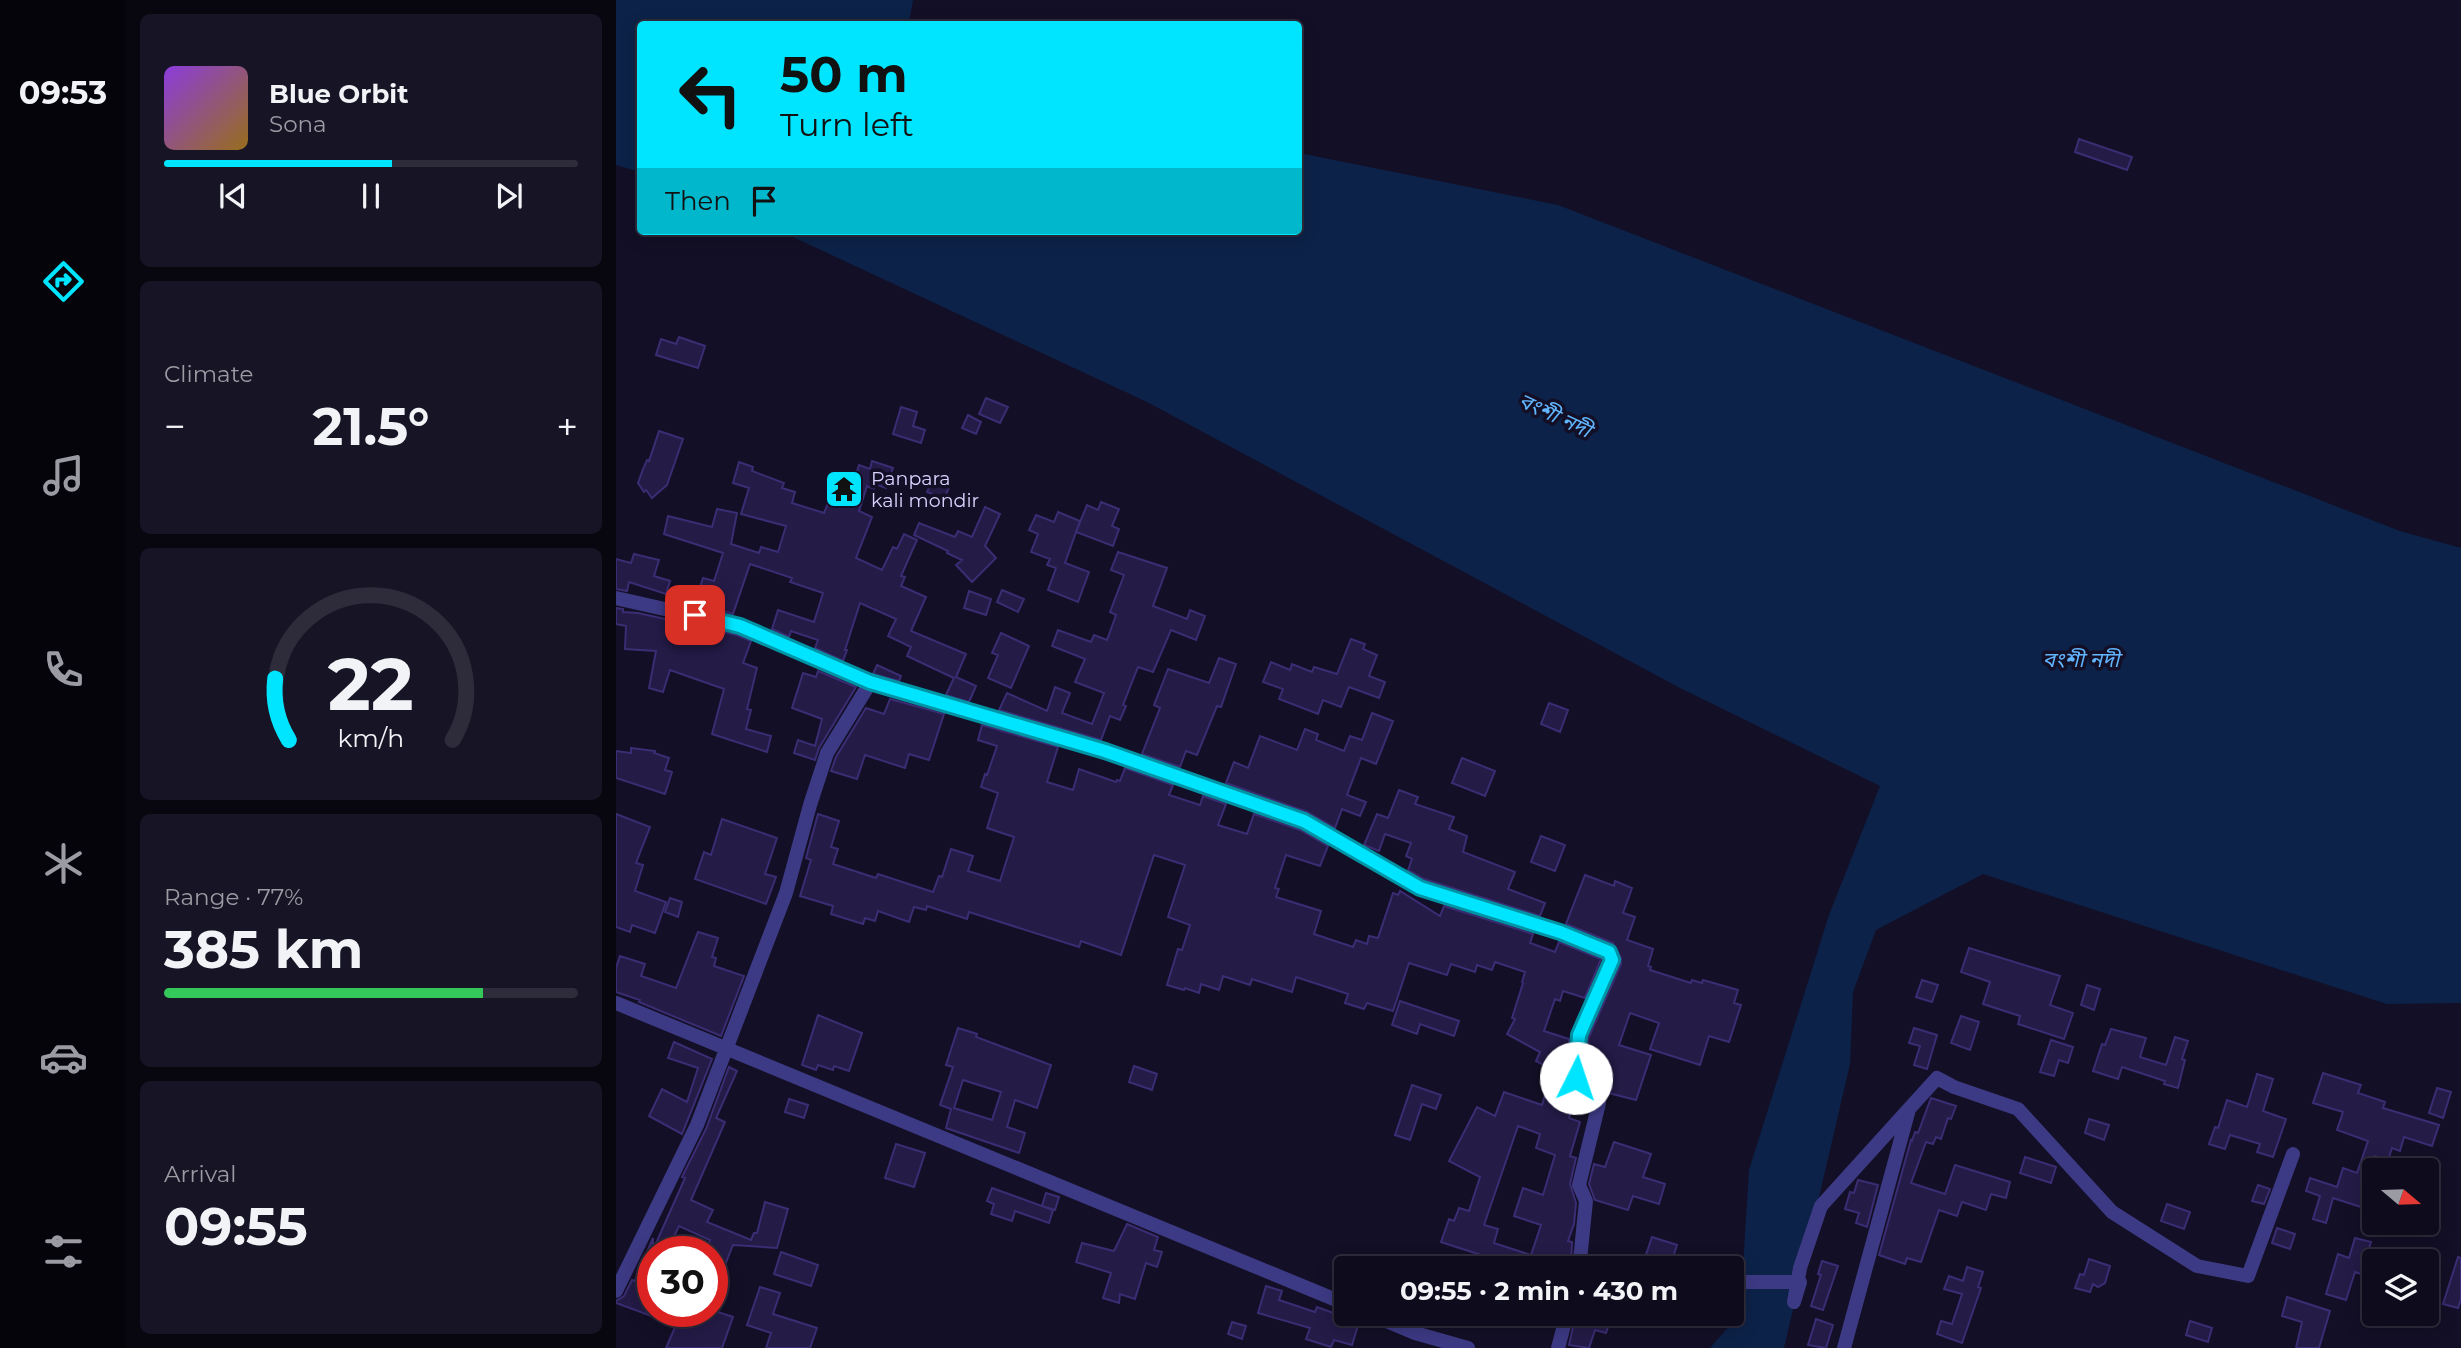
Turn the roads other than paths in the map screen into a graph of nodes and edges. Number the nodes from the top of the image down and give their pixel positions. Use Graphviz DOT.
graph roads {
  1 [pos="616,598"];
  2 [pos="870,682"];
  3 [pos="616,1003"];
  4 [pos="727,1048"];
  5 [pos="1909,1112"];
  6 [pos="2293,1154"];
  7 [pos="1580,1256"];
  8 [pos="1744,1282"];
  9 [pos="1798,1282"];
  10 [pos="1798,1282"];
  11 [pos="1798,1282"];
  12 [pos="1798,1282"];
  13 [pos="616,1291"];
  14 [pos="1334,1299"];
  15 [pos="1398,1326"];
  16 [pos="1564,1326"];
  17 [pos="1468,1348"];
  18 [pos="1558,1348"];
  19 [pos="1844,1348"];
  1 -- 2 [label="street"];
  2 -- 4 [label="street"];
  2 -- 7 [label="street"];
  3 -- 4 [label="street"];
  4 -- 13 [label="street"];
  4 -- 14 [label="street"];
  5 -- 6 [label="street"];
  5 -- 9 [label="street"];
  5 -- 19 [label="street"];
  8 -- 12 [label="street"];
  10 -- 11 [label="street"];
  15 -- 17 [label="street"];
  16 -- 18 [label="street"];
}
